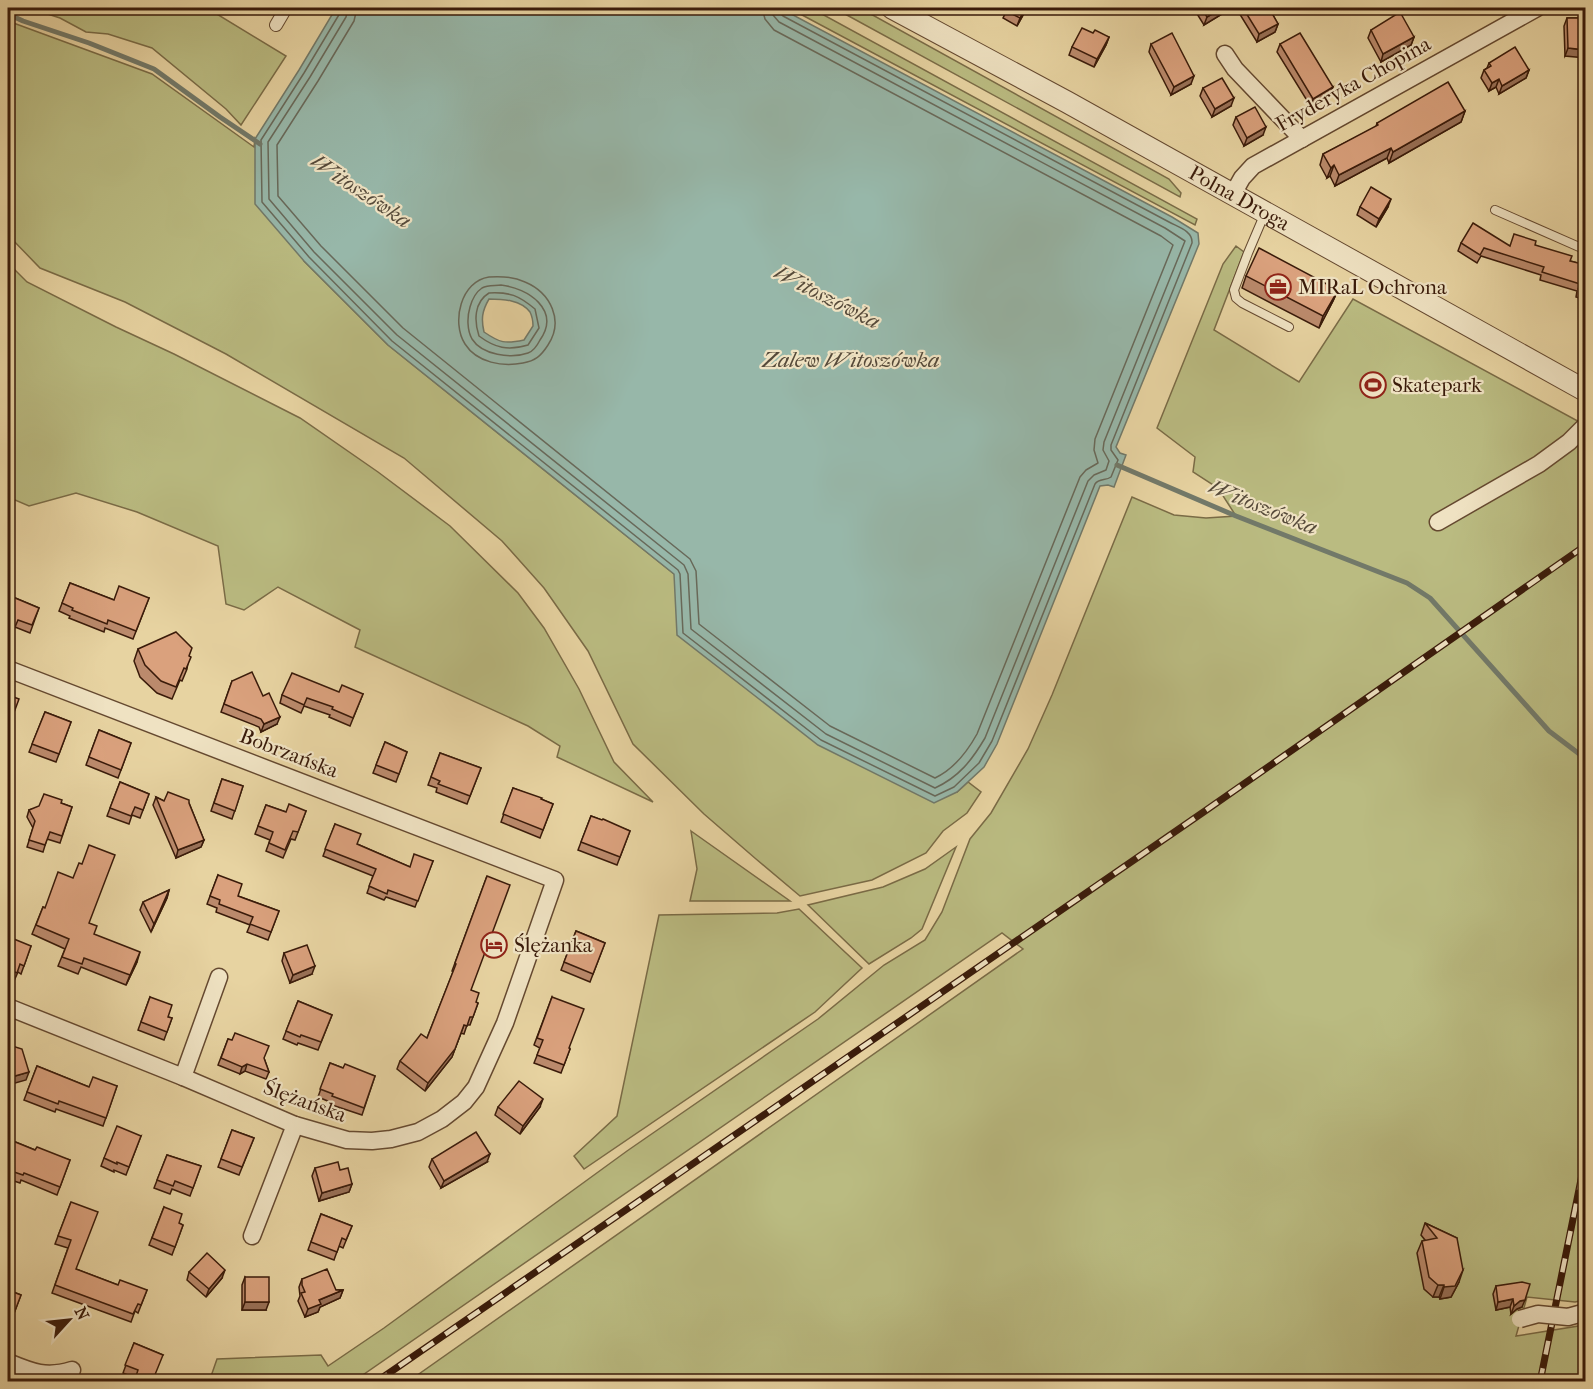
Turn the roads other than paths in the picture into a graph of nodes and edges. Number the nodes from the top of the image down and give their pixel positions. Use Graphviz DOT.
graph roads {
  1 [pos="286,8"];
  2 [pos="892,8"];
  3 [pos="1535,8"];
  4 [pos="276,25"];
  5 [pos="1225,54"];
  6 [pos="1302,139"];
  7 [pos="1233,194"];
  8 [pos="1495,210"];
  9 [pos="1265,213"];
  10 [pos="1586,250"];
  11 [pos="1289,327"];
  12 [pos="1586,391"];
  13 [pos="1586,425"];
  14 [pos="1438,522"];
  15 [pos="8,669"];
  16 [pos="555,880"];
  17 [pos="219,977"];
  18 [pos="8,1008"];
  19 [pos="183,1077"];
  20 [pos="295,1125"];
  21 [pos="252,1236"];
  22 [pos="1586,1312"];
  23 [pos="1520,1319"];
  24 [pos="8,1362"];
  25 [pos="72,1370"];
  1 -- 4 [label="street"];
  2 -- 7 [label="street, Polna Droga"];
  3 -- 6 [label="street, Fryderyka Chopina"];
  5 -- 6 [label="street"];
  6 -- 7 [label="street, Fryderyka Chopina"];
  7 -- 9 [label="street, Polna Droga"];
  8 -- 10 [label="lane"];
  9 -- 11 [label="lane"];
  9 -- 12 [label="street, Polna Droga"];
  13 -- 14 [label="street"];
  15 -- 16 [label="street, Bobrzańska"];
  16 -- 20 [label="street, Ślężańska"];
  17 -- 19 [label="street"];
  18 -- 19 [label="street, Ślężańska"];
  19 -- 20 [label="street, Ślężańska"];
  20 -- 21 [label="street"];
  22 -- 23 [label="street, bridge"];
  24 -- 25 [label="street"];
}
